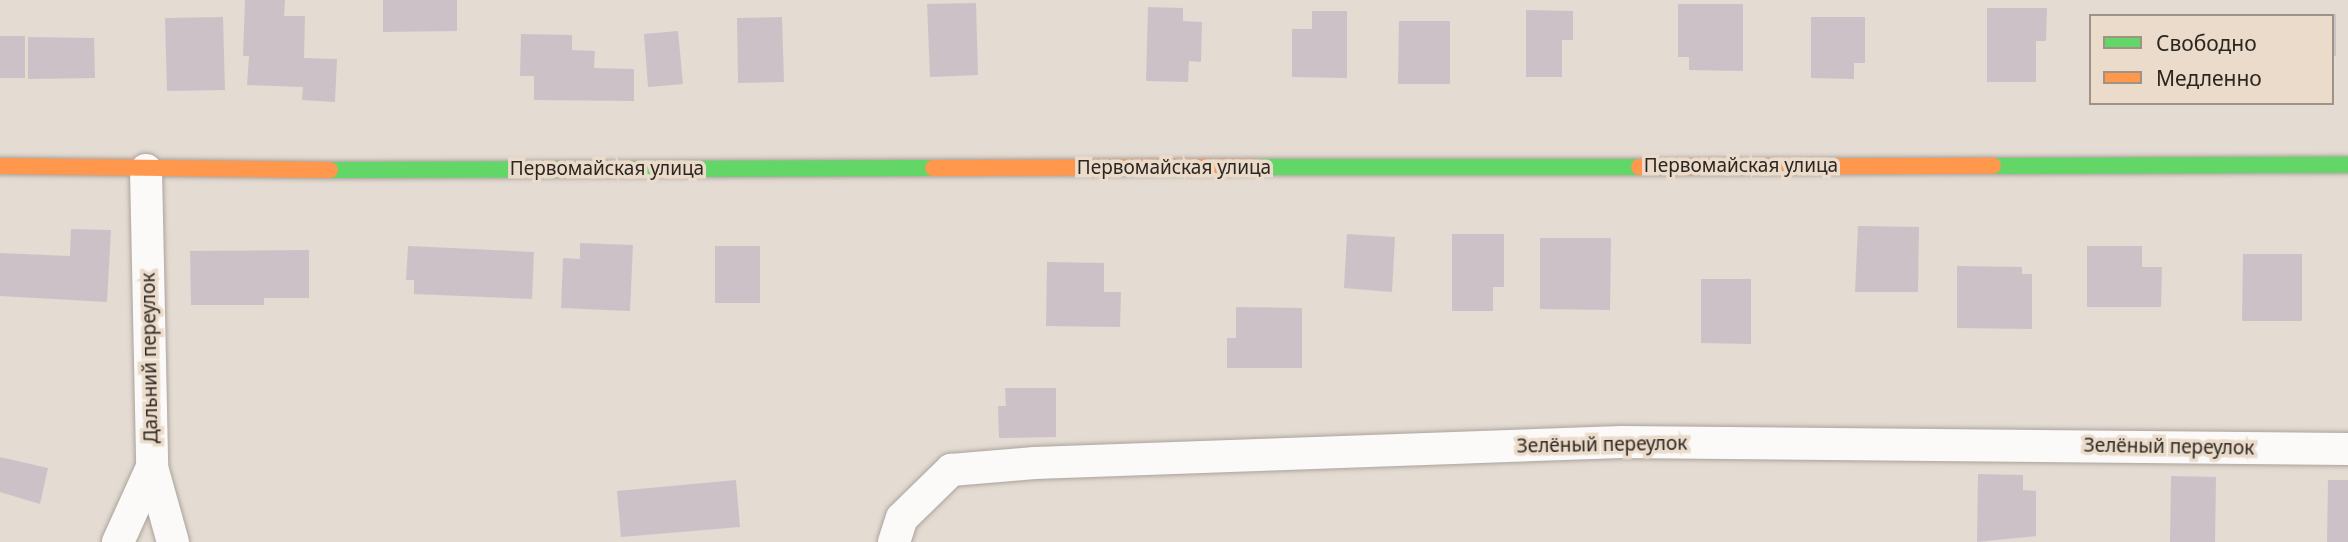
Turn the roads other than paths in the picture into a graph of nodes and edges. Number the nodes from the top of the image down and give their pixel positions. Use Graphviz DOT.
graph roads {
  1 [pos="2348,165"];
  2 [pos="0,166"];
  3 [pos="146,170"];
  4 [pos="2348,449"];
  5 [pos="152,467"];
  6 [pos="118,542"];
  7 [pos="173,542"];
  8 [pos="894,542"];
  1 -- 3 [label="street, Первомайская улица"];
  2 -- 3 [label="street, Первомайская улица"];
  3 -- 5 [label="street, Дальний переулок"];
  4 -- 8 [label="street, Зелёный переулок"];
  5 -- 6 [label="street"];
  5 -- 7 [label="street, Дальний переулок"];
}
